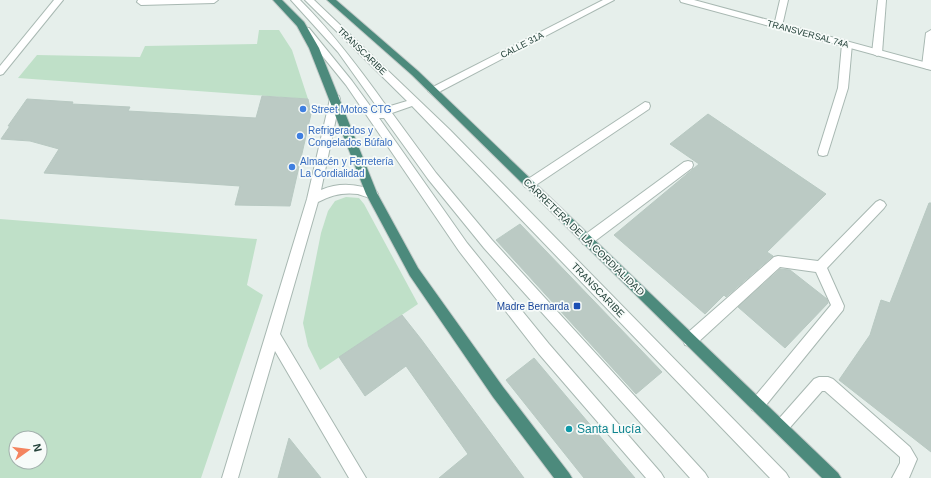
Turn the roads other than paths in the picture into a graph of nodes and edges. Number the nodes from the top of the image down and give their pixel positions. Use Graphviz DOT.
graph roads {
  1 [pos="59,0"];
  2 [pos="214,0"];
  3 [pos="277,0"];
  4 [pos="295,0"];
  5 [pos="309,0"];
  6 [pos="331,0"];
  7 [pos="610,0"];
  8 [pos="684,0"];
  9 [pos="784,0"];
  10 [pos="882,0"];
  11 [pos="141,2"];
  12 [pos="301,24"];
  13 [pos="778,26"];
  14 [pos="931,33"];
  15 [pos="847,44"];
  16 [pos="877,52"];
  17 [pos="929,67"];
  18 [pos="0,72"];
  19 [pos="433,91"];
  20 [pos="335,99"];
  21 [pos="415,102"];
  22 [pos="645,106"];
  23 [pos="386,111"];
  24 [pos="375,120"];
  25 [pos="823,152"];
  26 [pos="688,165"];
  27 [pos="529,184"];
  28 [pos="372,194"];
  29 [pos="312,199"];
  30 [pos="880,205"];
  31 [pos="587,240"];
  32 [pos="820,267"];
  33 [pos="272,335"];
  34 [pos="690,340"];
  35 [pos="757,405"];
  36 [pos="781,427"];
  37 [pos="230,478"];
  38 [pos="358,478"];
  39 [pos="564,478"];
  40 [pos="656,478"];
  41 [pos="700,478"];
  42 [pos="781,478"];
  43 [pos="833,478"];
  44 [pos="900,478"];
  1 -- 18 [label="street"];
  2 -- 11 [label="street"];
  3 -- 12 [label="highway"];
  4 -- 23 [label="street, TRANSCARIBE"];
  5 -- 21 [label="street, TRANSCARIBE"];
  6 -- 19 [label="highway, CARRETERA DE LA CORDIALIDAD"];
  7 -- 19 [label="street, CALLE 31A"];
  8 -- 13 [label="street, TRANSVERSAL 74A"];
  9 -- 13 [label="street"];
  10 -- 16 [label="street"];
  12 -- 20 [label="highway"];
  12 -- 24 [label="street"];
  13 -- 15 [label="street, TRANSVERSAL 74A"];
  14 -- 17 [label="street"];
  15 -- 16 [label="street, TRANSVERSAL 74A"];
  15 -- 25 [label="street"];
  16 -- 17 [label="street, TRANSVERSAL 74A"];
  19 -- 27 [label="highway, CARRETERA DE LA CORDIALIDAD"];
  20 -- 28 [label="highway"];
  20 -- 29 [label="street"];
  21 -- 23 [label="street"];
  21 -- 42 [label="street, TRANSCARIBE"];
  22 -- 27 [label="street"];
  23 -- 24 [label="street"];
  23 -- 41 [label="street, TRANSCARIBE"];
  24 -- 40 [label="street"];
  26 -- 31 [label="street"];
  27 -- 31 [label="highway, CARRETERA DE LA CORDIALIDAD"];
  28 -- 29 [label="street"];
  28 -- 39 [label="highway"];
  29 -- 33 [label="street"];
  30 -- 32 [label="street"];
  31 -- 34 [label="highway, CARRETERA DE LA CORDIALIDAD"];
  32 -- 34 [label="street"];
  32 -- 35 [label="street"];
  33 -- 37 [label="street"];
  33 -- 38 [label="street"];
  34 -- 35 [label="highway, CARRETERA DE LA CORDIALIDAD"];
  35 -- 36 [label="highway, CARRETERA DE LA CORDIALIDAD"];
  36 -- 43 [label="highway, CARRETERA DE LA CORDIALIDAD"];
  36 -- 44 [label="street"];
}
